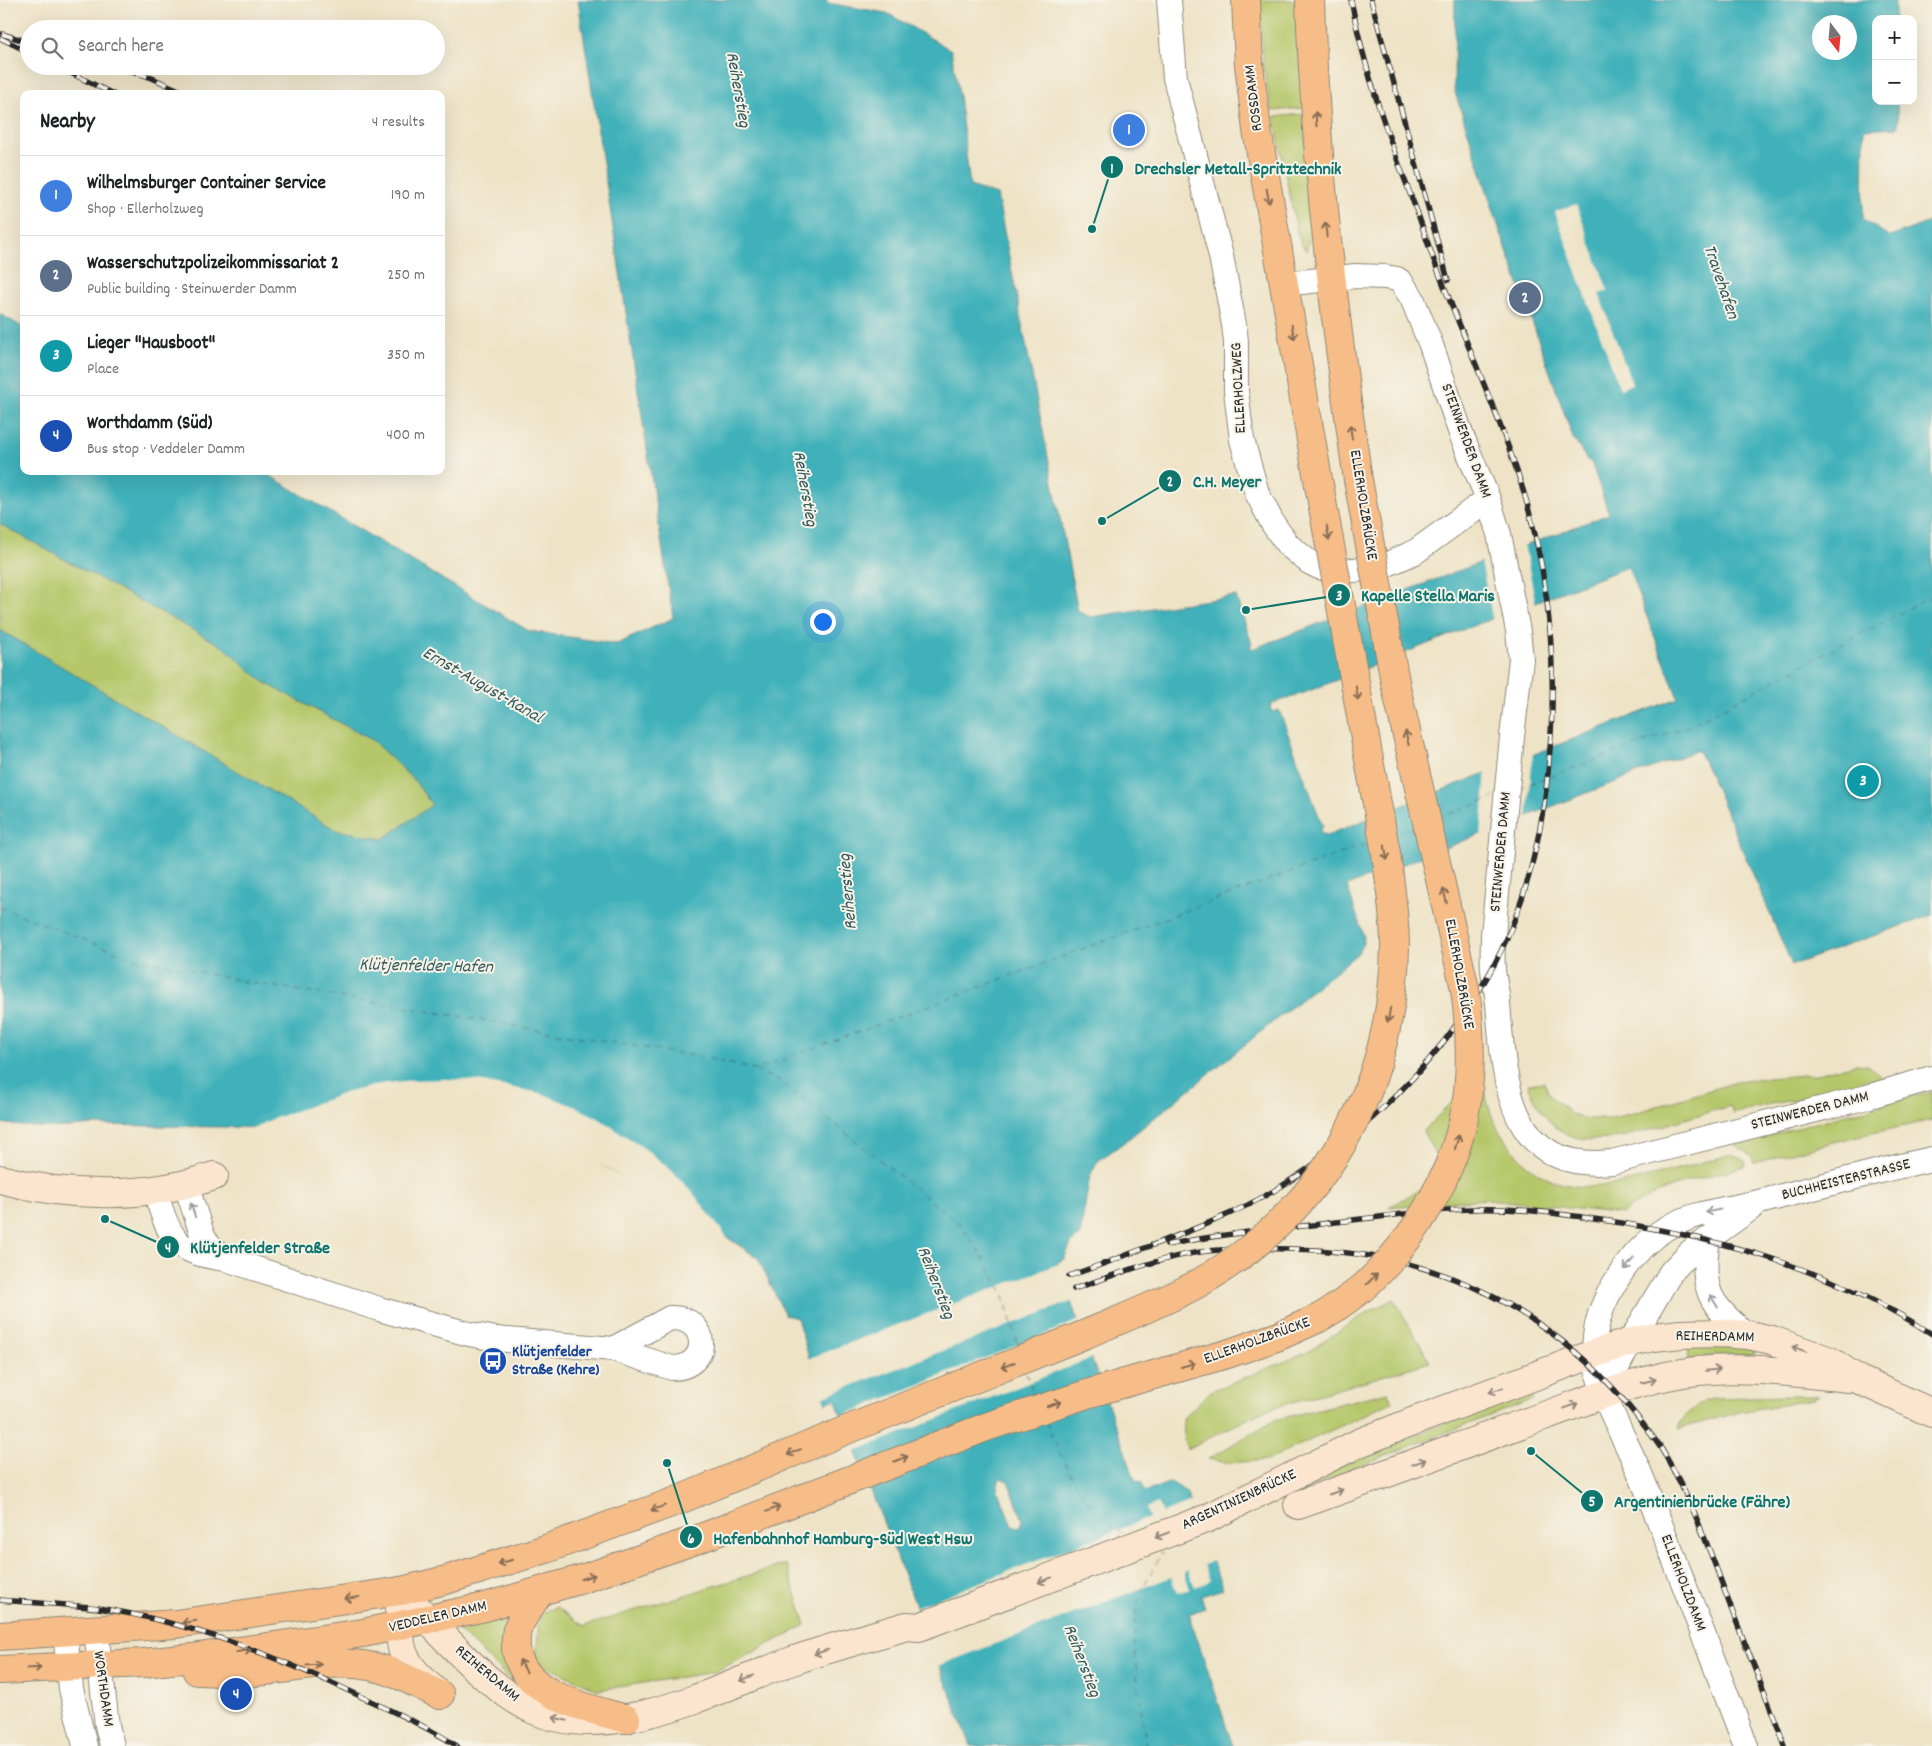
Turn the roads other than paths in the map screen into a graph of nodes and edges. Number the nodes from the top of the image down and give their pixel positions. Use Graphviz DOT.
graph roads {
  1 [pos="1169,0"];
  2 [pos="1246,0"];
  3 [pos="1310,0"];
  4 [pos="1331,278"];
  5 [pos="1284,284"];
  6 [pos="1488,499"];
  7 [pos="1932,1078"];
  8 [pos="1932,1159"];
  9 [pos="214,1176"];
  10 [pos="0,1179"];
  11 [pos="186,1184"];
  12 [pos="155,1191"];
  13 [pos="1761,1202"];
  14 [pos="1708,1239"];
  15 [pos="226,1259"];
  16 [pos="1748,1335"];
  17 [pos="1630,1342"];
  18 [pos="612,1349"];
  19 [pos="1596,1353"];
  20 [pos="1857,1379"];
  21 [pos="1609,1392"];
  22 [pos="1932,1414"];
  23 [pos="856,1476"];
  24 [pos="1298,1505"];
  25 [pos="401,1591"];
  26 [pos="541,1591"];
  27 [pos="429,1620"];
  28 [pos="400,1627"];
  29 [pos="96,1631"];
  30 [pos="65,1633"];
  31 [pos="878,1634"];
  32 [pos="0,1636"];
  33 [pos="143,1663"];
  34 [pos="100,1666"];
  35 [pos="68,1667"];
  36 [pos="0,1670"];
  37 [pos="440,1695"];
  38 [pos="626,1719"];
  39 [pos="85,1746"];
  40 [pos="112,1746"];
  41 [pos="1746,1746"];
  1 -- 6 [label="street, ELLERHOLZWEG"];
  2 -- 5 [label="main road, ROSSDAMM, one-way"];
  4 -- 3 [label="main road, one-way"];
  4 -- 5 [label="street, STEINWERDER DAMM"];
  4 -- 6 [label="street, STEINWERDER DAMM"];
  23 -- 4 [label="main road, ELLERHOLZBRÜCKE, one-way, bridge"];
  5 -- 25 [label="main road, one-way, bridge"];
  6 -- 7 [label="street, STEINWERDER DAMM"];
  8 -- 13 [label="street, BUCHHEISTERSTRASSE"];
  9 -- 11 [label="street"];
  10 -- 12 [label="street"];
  11 -- 12 [label="street"];
  15 -- 11 [label="street, one-way"];
  12 -- 15 [label="street"];
  13 -- 14 [label="street, BUCHHEISTERSTRASSE"];
  13 -- 19 [label="street, BUCHHEISTERSTRASSE, one-way"];
  16 -- 14 [label="street, one-way"];
  14 -- 17 [label="street, BUCHHEISTERSTRASSE"];
  15 -- 18 [label="street"];
  16 -- 17 [label="street, REIHERDAMM"];
  20 -- 16 [label="street, REIHERDAMM, one-way"];
  17 -- 19 [label="street, REIHERDAMM"];
  17 -- 21 [label="street, BUCHHEISTERSTRASSE"];
  19 -- 21 [label="street, BUCHHEISTERSTRASSE"];
  19 -- 31 [label="street, ARGENTINIENBRÜCKE, one-way"];
  21 -- 20 [label="street, REIHERDAMM, one-way"];
  20 -- 22 [label="street, REIHERDAMM"];
  24 -- 21 [label="street, ARGENTINIENBRÜCKE, one-way"];
  21 -- 41 [label="street, ELLERHOLZDAMM"];
  26 -- 23 [label="main road, VEDDELER DAMM, one-way"];
  25 -- 27 [label="street, REIHERDAMM"];
  25 -- 28 [label="street"];
  25 -- 29 [label="main road, one-way"];
  26 -- 27 [label="main road, VEDDELER DAMM"];
  38 -- 26 [label="main road, one-way"];
  27 -- 28 [label="main road, VEDDELER DAMM"];
  38 -- 27 [label="street, REIHERDAMM, one-way"];
  33 -- 28 [label="main road, VEDDELER DAMM, one-way"];
  28 -- 37 [label="street"];
  29 -- 30 [label="main road"];
  29 -- 34 [label="street, WORTHDAMM"];
  30 -- 32 [label="main road"];
  30 -- 35 [label="street, WORTHDAMM"];
  31 -- 38 [label="street, REIHERDAMM, one-way"];
  33 -- 34 [label="main road, VEDDELER DAMM"];
  33 -- 37 [label="main road, one-way"];
  34 -- 35 [label="main road, VEDDELER DAMM"];
  34 -- 40 [label="street, WORTHDAMM"];
  36 -- 35 [label="main road, VEDDELER DAMM, one-way"];
  35 -- 39 [label="street, WORTHDAMM"];
}
